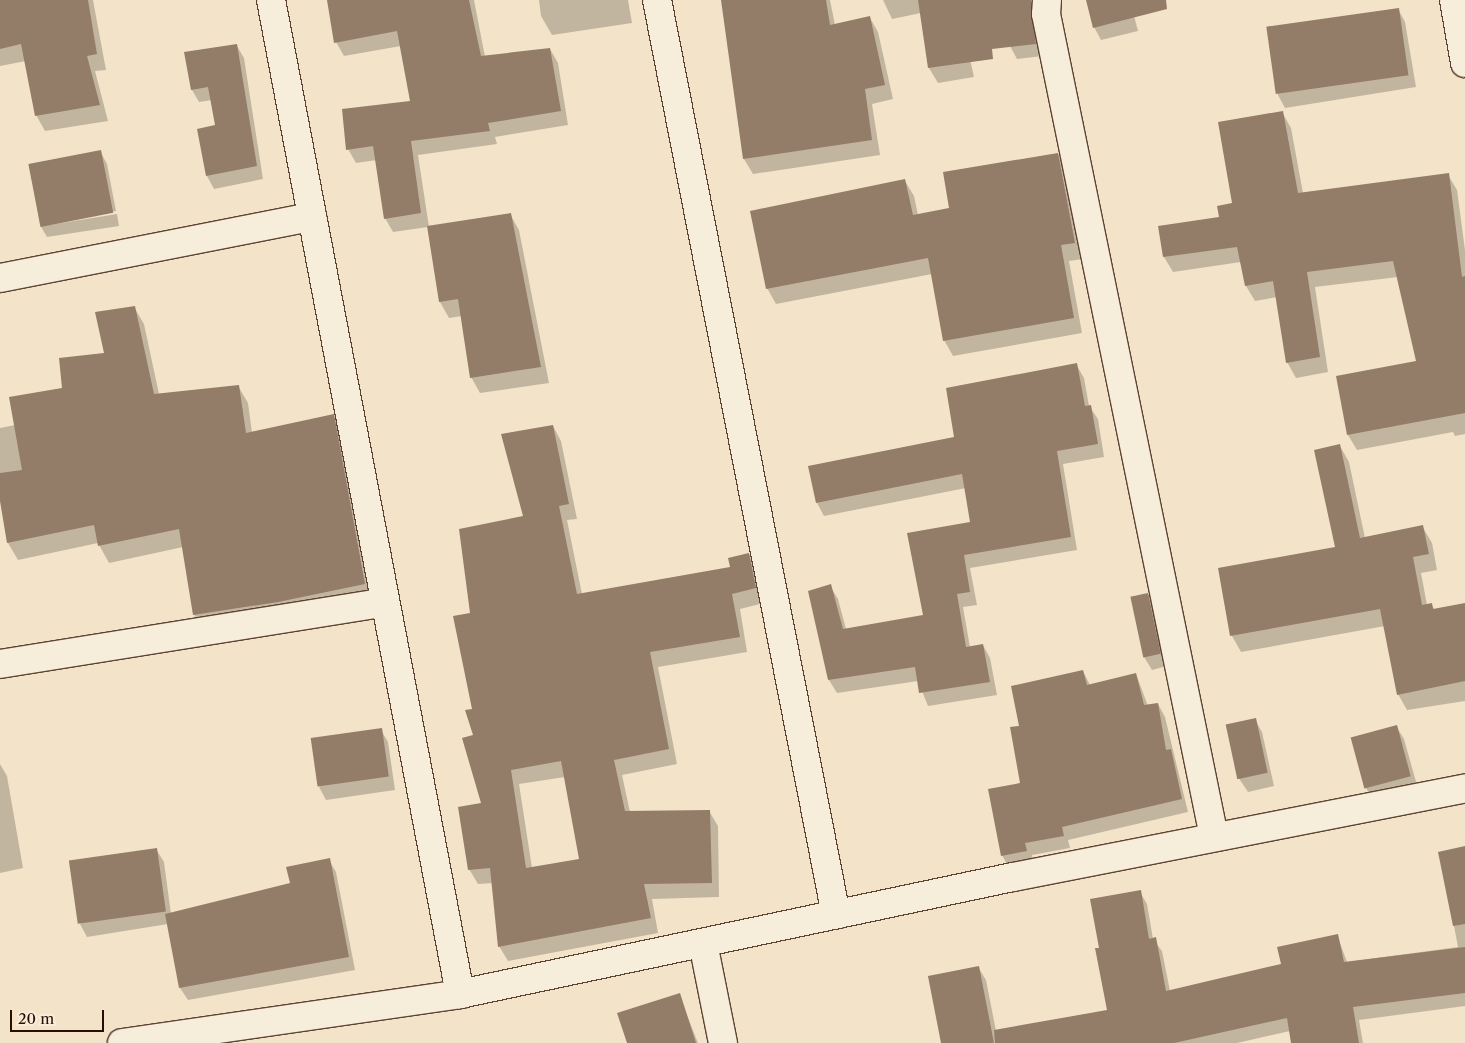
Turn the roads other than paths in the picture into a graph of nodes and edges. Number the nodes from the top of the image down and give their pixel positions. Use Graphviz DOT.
graph roads {
  1 [pos="271,0"];
  2 [pos="657,0"];
  3 [pos="1047,0"];
  4 [pos="1456,0"];
  5 [pos="1465,3"];
  6 [pos="1465,63"];
  7 [pos="312,217"];
  8 [pos="0,278"];
  9 [pos="385,602"];
  10 [pos="0,664"];
  11 [pos="1465,788"];
  12 [pos="1214,837"];
  13 [pos="836,915"];
  14 [pos="703,943"];
  15 [pos="460,994"];
  16 [pos="122,1043"];
  17 [pos="723,1043"];
  1 -- 7 [label="street"];
  2 -- 13 [label="street"];
  3 -- 12 [label="street"];
  4 -- 5 [label="street"];
  4 -- 6 [label="street"];
  7 -- 8 [label="street"];
  7 -- 9 [label="street"];
  9 -- 10 [label="street"];
  9 -- 15 [label="street"];
  11 -- 12 [label="street"];
  12 -- 13 [label="street"];
  13 -- 14 [label="street"];
  14 -- 15 [label="street"];
  14 -- 17 [label="street"];
  15 -- 16 [label="street"];
}
